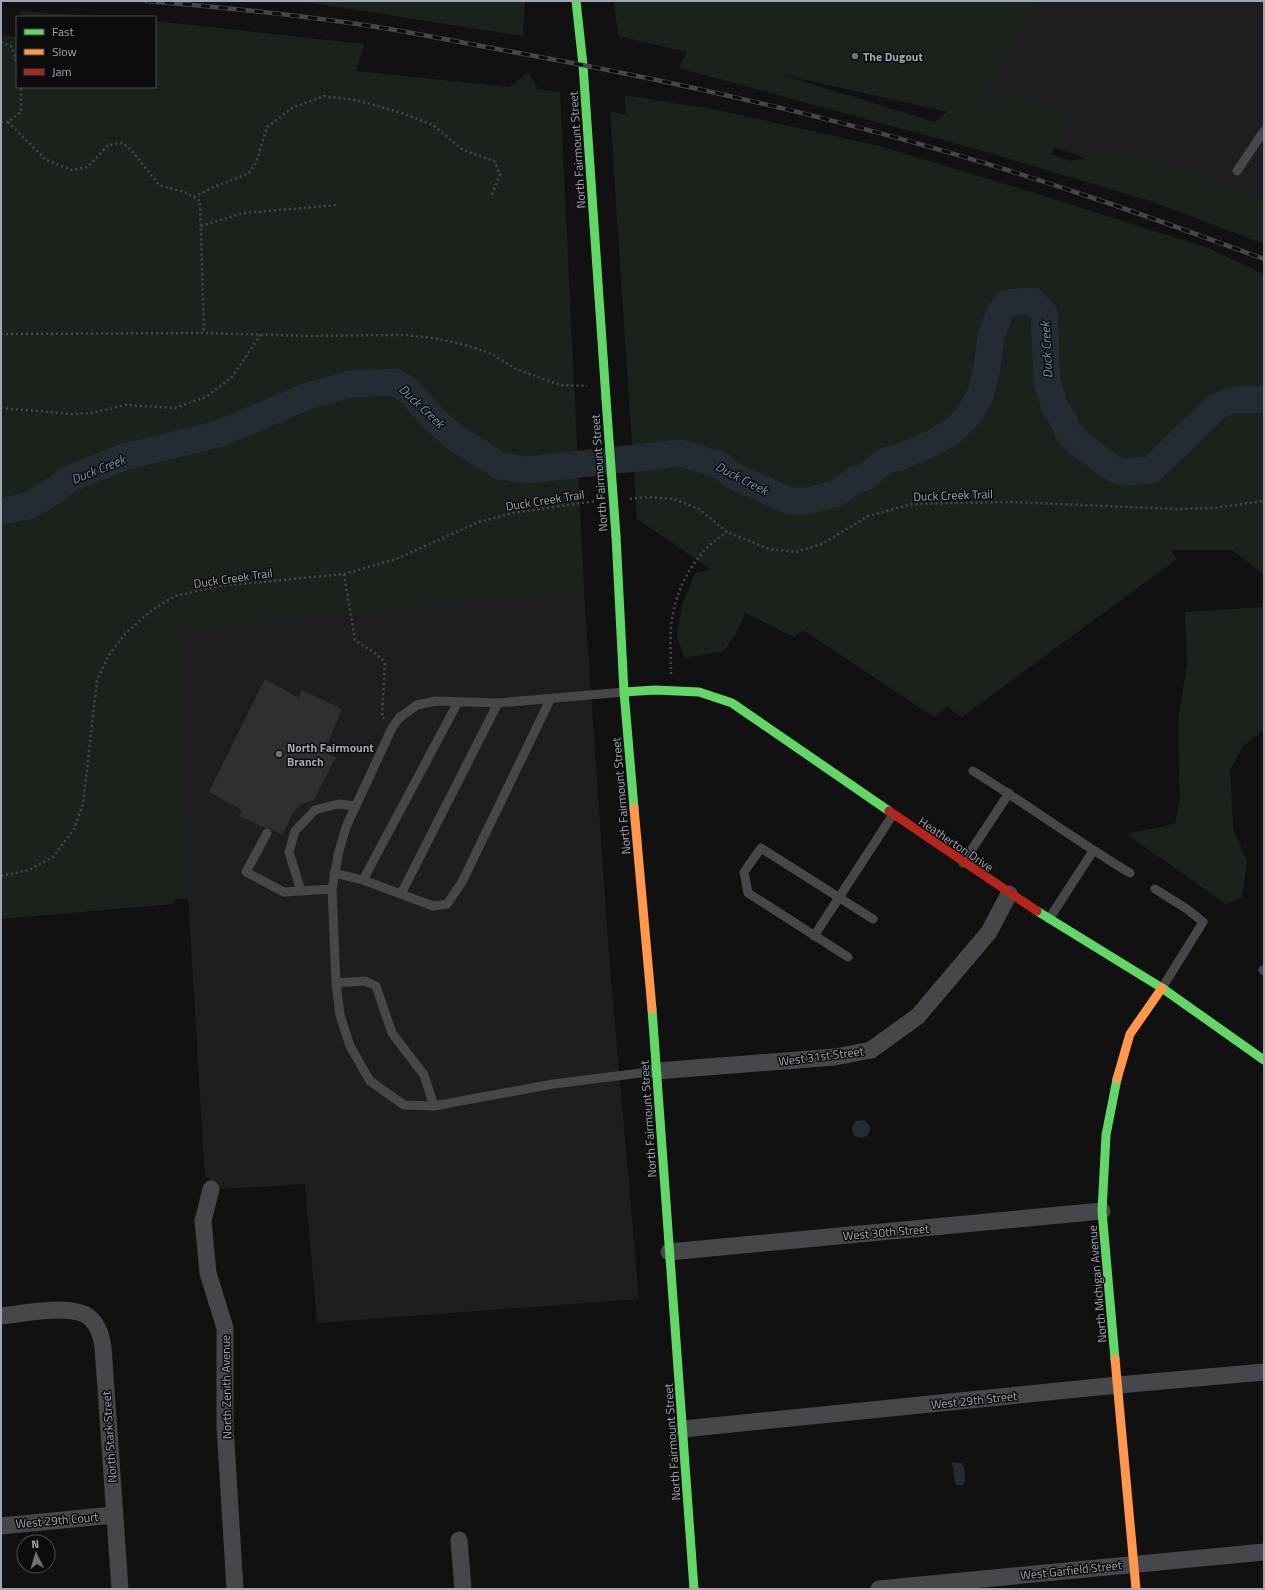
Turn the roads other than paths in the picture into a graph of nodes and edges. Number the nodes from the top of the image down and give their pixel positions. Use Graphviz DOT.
graph roads {
  1 [pos="576,1"];
  2 [pos="1264,131"];
  3 [pos="1237,171"];
  4 [pos="624,692"];
  5 [pos="550,700"];
  6 [pos="458,702"];
  7 [pos="498,704"];
  8 [pos="973,771"];
  9 [pos="1009,793"];
  10 [pos="356,806"];
  11 [pos="892,816"];
  12 [pos="267,833"];
  13 [pos="1093,851"];
  14 [pos="963,863"];
  15 [pos="1130,873"];
  16 [pos="334,874"];
  17 [pos="363,880"];
  18 [pos="332,889"];
  19 [pos="1155,889"];
  20 [pos="301,891"];
  21 [pos="402,894"];
  22 [pos="1009,894"];
  23 [pos="840,897"];
  24 [pos="873,919"];
  25 [pos="1050,919"];
  26 [pos="814,936"];
  27 [pos="848,957"];
  28 [pos="336,983"];
  29 [pos="1162,988"];
  30 [pos="1264,1060"];
  31 [pos="657,1071"];
  32 [pos="434,1106"];
  33 [pos="211,1189"];
  34 [pos="1102,1211"];
  35 [pos="669,1252"];
  36 [pos="1,1316"];
  37 [pos="1264,1372"];
  38 [pos="1118,1385"];
  39 [pos="684,1429"];
  40 [pos="114,1515"];
  41 [pos="1,1526"];
  42 [pos="459,1540"];
  43 [pos="1264,1552"];
  44 [pos="1134,1564"];
  45 [pos="120,1589"];
  46 [pos="235,1589"];
  47 [pos="463,1589"];
  48 [pos="694,1589"];
  49 [pos="879,1589"];
  50 [pos="1136,1589"];
  1 -- 4 [label="street, North Fairmount Street, bridge"];
  2 -- 3 [label="lane"];
  4 -- 5 [label="lane"];
  4 -- 11 [label="street, Heatherton Drive"];
  4 -- 31 [label="street, North Fairmount Street"];
  5 -- 7 [label="lane"];
  5 -- 21 [label="lane"];
  6 -- 7 [label="lane"];
  6 -- 10 [label="lane"];
  6 -- 17 [label="lane"];
  7 -- 21 [label="lane"];
  8 -- 9 [label="lane"];
  9 -- 13 [label="lane"];
  9 -- 14 [label="lane"];
  10 -- 16 [label="lane"];
  10 -- 20 [label="lane"];
  11 -- 14 [label="street, Heatherton Drive"];
  11 -- 23 [label="lane"];
  12 -- 20 [label="lane"];
  13 -- 15 [label="lane"];
  13 -- 25 [label="lane"];
  14 -- 22 [label="street, Heatherton Drive"];
  16 -- 17 [label="lane"];
  16 -- 18 [label="lane"];
  17 -- 21 [label="lane"];
  18 -- 20 [label="lane"];
  18 -- 28 [label="lane"];
  19 -- 29 [label="lane"];
  22 -- 25 [label="street, Heatherton Drive"];
  22 -- 31 [label="street, West 31st Street"];
  23 -- 24 [label="lane"];
  23 -- 26 [label="lane"];
  23 -- 26 [label="lane"];
  25 -- 29 [label="street, Heatherton Drive"];
  26 -- 27 [label="lane"];
  28 -- 32 [label="lane"];
  28 -- 32 [label="lane"];
  29 -- 30 [label="street, Heatherton Drive"];
  29 -- 34 [label="street, North Michigan Avenue"];
  31 -- 32 [label="lane"];
  31 -- 35 [label="street, North Fairmount Street"];
  33 -- 46 [label="street, North Zenith Avenue"];
  34 -- 35 [label="street, West 30th Street"];
  34 -- 38 [label="street, North Michigan Avenue"];
  35 -- 39 [label="street, North Fairmount Street"];
  36 -- 40 [label="street, North Stark Street"];
  37 -- 38 [label="street, West 29th Street"];
  38 -- 39 [label="street, West 29th Street"];
  38 -- 44 [label="street, North Michigan Avenue"];
  39 -- 48 [label="street, North Fairmount Street"];
  40 -- 41 [label="street, West 29th Court"];
  40 -- 45 [label="street, North Stark Street"];
  42 -- 47 [label="street"];
  43 -- 44 [label="street, West Garfield Street"];
  44 -- 49 [label="street, West Garfield Street"];
  44 -- 50 [label="street, North Michigan Avenue"];
}
